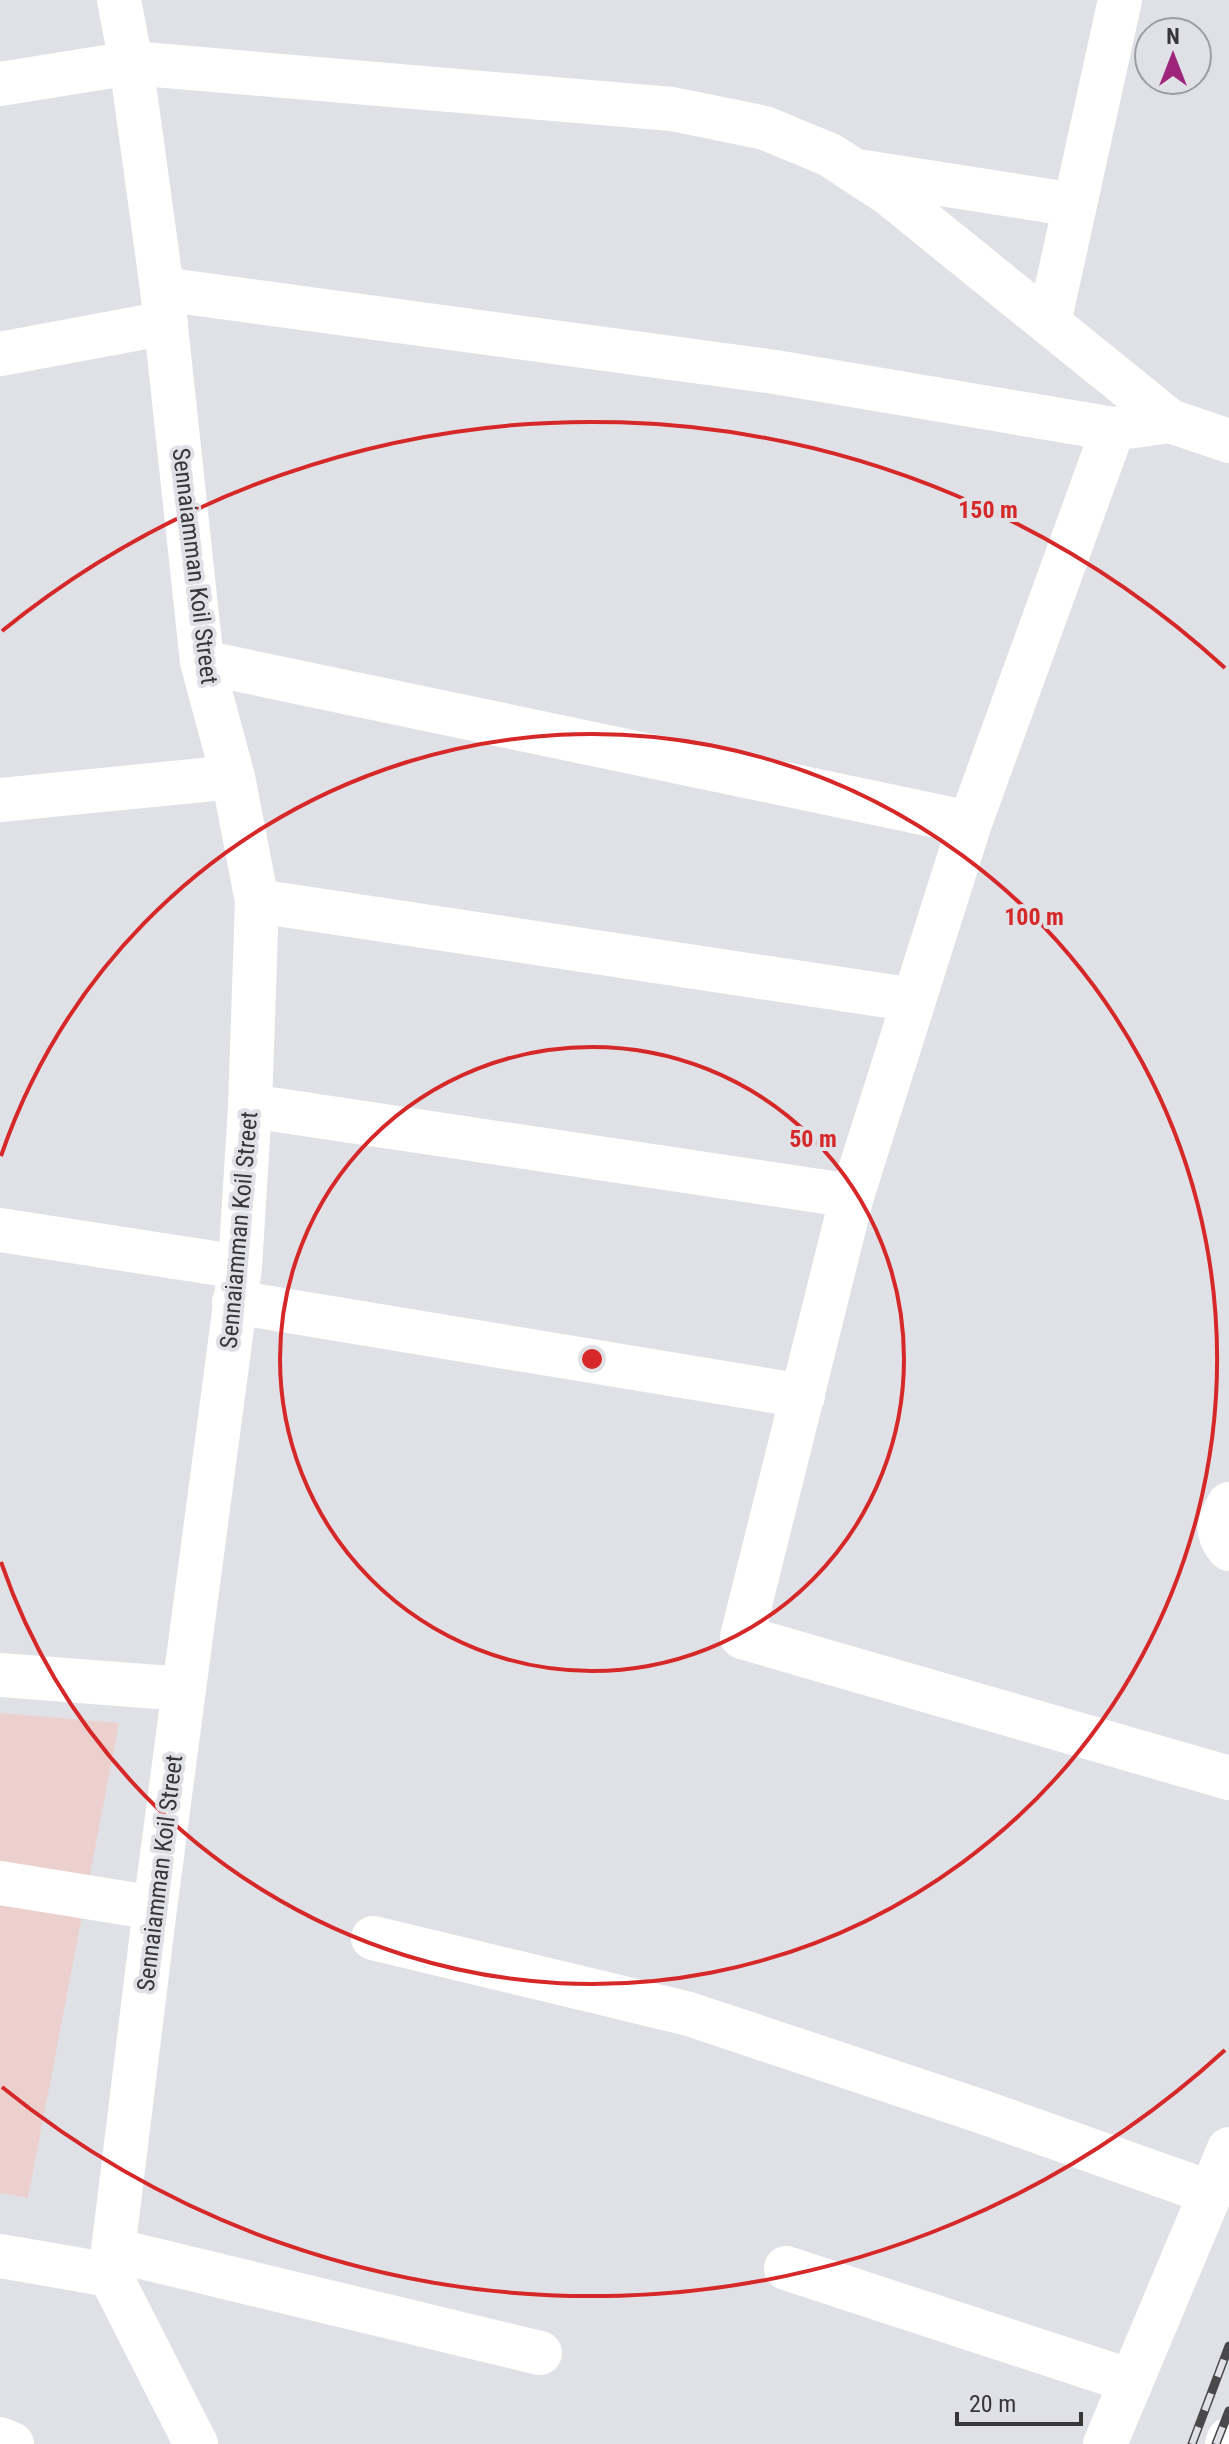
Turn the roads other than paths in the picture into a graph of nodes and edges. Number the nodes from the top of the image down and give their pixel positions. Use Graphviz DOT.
graph roads {
  1 [pos="119,0"];
  2 [pos="1120,0"];
  3 [pos="131,63"];
  4 [pos="0,84"];
  5 [pos="856,171"];
  6 [pos="1075,205"];
  7 [pos="164,306"];
  8 [pos="1049,323"];
  9 [pos="0,354"];
  10 [pos="1170,421"];
  11 [pos="1113,429"];
  12 [pos="1229,441"];
  13 [pos="202,662"];
  14 [pos="233,777"];
  15 [pos="0,800"];
  16 [pos="970,823"];
  17 [pos="257,901"];
  18 [pos="914,1000"];
  19 [pos="250,1106"];
  20 [pos="852,1196"];
  21 [pos="0,1230"];
  22 [pos="237,1284"];
  23 [pos="803,1396"];
  24 [pos="1229,1504"];
  25 [pos="1229,1549"];
  26 [pos="0,1675"];
  27 [pos="184,1689"];
  28 [pos="1229,1778"];
  29 [pos="0,1883"];
  30 [pos="155,1908"];
  31 [pos="373,1938"];
  32 [pos="1229,2149"];
  33 [pos="1211,2193"];
  34 [pos="0,2256"];
  35 [pos="111,2263"];
  36 [pos="786,2268"];
  37 [pos="540,2353"];
  38 [pos="1131,2381"];
  39 [pos="0,2439"];
  40 [pos="12,2444"];
  41 [pos="196,2444"];
  42 [pos="1105,2444"];
  1 -- 3 [label="street, Sennaiamman Koil Street"];
  2 -- 6 [label="street"];
  3 -- 4 [label="street"];
  3 -- 5 [label="street"];
  3 -- 7 [label="street, Sennaiamman Koil Street"];
  5 -- 6 [label="street"];
  5 -- 8 [label="street"];
  6 -- 8 [label="street"];
  7 -- 9 [label="street"];
  7 -- 11 [label="street"];
  7 -- 13 [label="street, Sennaiamman Koil Street"];
  8 -- 10 [label="street"];
  10 -- 11 [label="street"];
  10 -- 12 [label="street"];
  11 -- 16 [label="street"];
  13 -- 14 [label="street, Sennaiamman Koil Street"];
  13 -- 16 [label="street"];
  14 -- 15 [label="street"];
  14 -- 17 [label="street, Sennaiamman Koil Street"];
  16 -- 18 [label="street"];
  17 -- 18 [label="street"];
  17 -- 19 [label="street, Sennaiamman Koil Street"];
  18 -- 20 [label="street"];
  19 -- 20 [label="street"];
  19 -- 22 [label="street, Sennaiamman Koil Street"];
  20 -- 23 [label="street"];
  21 -- 22 [label="street"];
  22 -- 23 [label="street"];
  22 -- 27 [label="street, Sennaiamman Koil Street"];
  23 -- 28 [label="street"];
  24 -- 25 [label="street"];
  26 -- 27 [label="street"];
  27 -- 30 [label="street, Sennaiamman Koil Street"];
  29 -- 30 [label="street"];
  30 -- 35 [label="street, Sennaiamman Koil Street"];
  31 -- 33 [label="street"];
  32 -- 33 [label="street"];
  33 -- 38 [label="street"];
  34 -- 35 [label="street"];
  35 -- 37 [label="street"];
  35 -- 41 [label="street"];
  36 -- 38 [label="street"];
  38 -- 42 [label="street"];
  39 -- 40 [label="street"];
}
